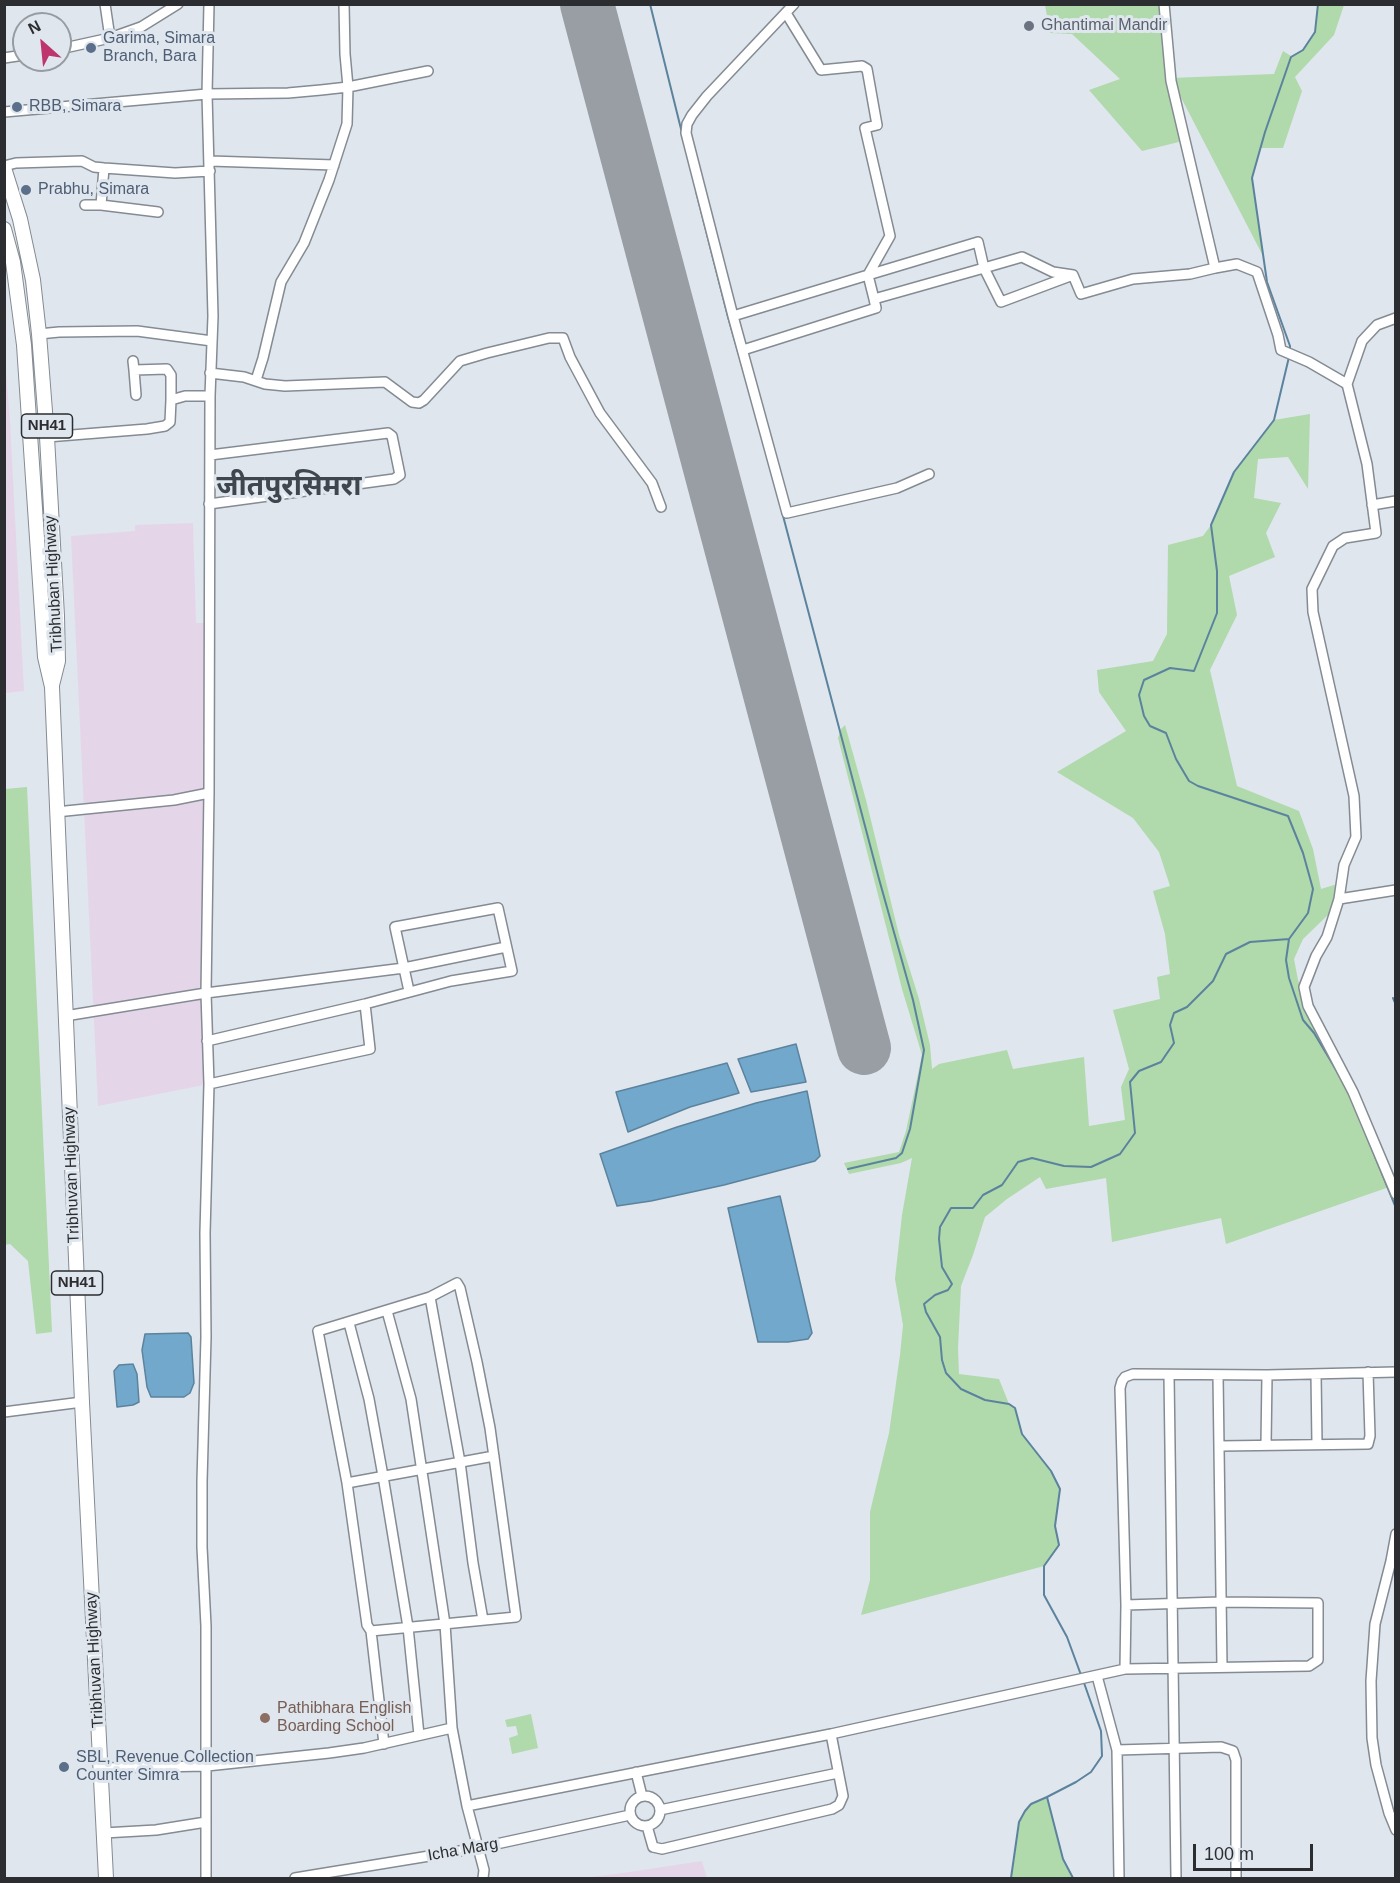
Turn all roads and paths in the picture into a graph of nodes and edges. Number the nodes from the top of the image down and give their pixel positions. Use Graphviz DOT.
graph roads {
  1 [pos="105,4"];
  2 [pos="178,4"];
  3 [pos="209,4"];
  4 [pos="344,4"];
  5 [pos="794,4"];
  6 [pos="1164,4"];
  7 [pos="786,13"];
  8 [pos="110,38"];
  9 [pos="72,46"];
  10 [pos="428,71"];
  11 [pos="348,87"];
  12 [pos="207,94"];
  13 [pos="4,112"];
  14 [pos="210,161"];
  15 [pos="334,165"];
  16 [pos="4,167"];
  17 [pos="104,168"];
  18 [pos="210,171"];
  19 [pos="85,205"];
  20 [pos="101,205"];
  21 [pos="158,212"];
  22 [pos="4,229"];
  23 [pos="984,268"];
  24 [pos="1215,268"];
  25 [pos="868,275"];
  26 [pos="1073,275"];
  27 [pos="874,299"];
  28 [pos="733,316"];
  29 [pos="1395,318"];
  30 [pos="39,334"];
  31 [pos="212,341"];
  32 [pos="743,350"];
  33 [pos="210,373"];
  34 [pos="256,380"];
  35 [pos="1347,384"];
  36 [pos="136,395"];
  37 [pos="210,396"];
  38 [pos="171,400"];
  39 [pos="47,437"];
  40 [pos="210,455"];
  41 [pos="929,474"];
  42 [pos="1395,501"];
  43 [pos="209,504"];
  44 [pos="1372,505"];
  45 [pos="661,507"];
  46 [pos="52,687"];
  47 [pos="209,794"];
  48 [pos="56,812"];
  49 [pos="1395,890"];
  50 [pos="1339,899"];
  51 [pos="506,947"];
  52 [pos="404,968"];
  53 [pos="409,992"];
  54 [pos="206,993"];
  55 [pos="365,1004"];
  56 [pos="65,1016"];
  57 [pos="207,1041"];
  58 [pos="209,1084"];
  59 [pos="1395,1194"];
  60 [pos="430,1298"];
  61 [pos="387,1311"];
  62 [pos="349,1323"];
  63 [pos="1368,1372"];
  64 [pos="1395,1372"];
  65 [pos="1316,1374"];
  66 [pos="1169,1375"];
  67 [pos="1218,1375"];
  68 [pos="1267,1375"];
  69 [pos="82,1402"];
  70 [pos="4,1412"];
  71 [pos="1317,1443"];
  72 [pos="1266,1445"];
  73 [pos="1220,1446"];
  74 [pos="494,1456"];
  75 [pos="460,1462"];
  76 [pos="421,1469"];
  77 [pos="383,1476"];
  78 [pos="346,1484"];
  79 [pos="1395,1534"];
  80 [pos="1220,1602"];
  81 [pos="1173,1603"];
  82 [pos="1126,1605"];
  83 [pos="483,1620"];
  84 [pos="445,1624"];
  85 [pos="408,1627"];
  86 [pos="371,1631"];
  87 [pos="1222,1667"];
  88 [pos="1173,1668"];
  89 [pos="1125,1670"];
  90 [pos="1097,1676"];
  91 [pos="452,1728"];
  92 [pos="831,1734"];
  93 [pos="419,1735"];
  94 [pos="384,1743"];
  95 [pos="1176,1749"];
  96 [pos="1117,1750"];
  97 [pos="207,1766"];
  98 [pos="101,1768"];
  99 [pos="636,1772"];
  100 [pos="838,1773"];
  101 [pos="642,1797"];
  102 [pos="467,1806"];
  103 [pos="660,1810"];
  104 [pos="630,1815"];
  105 [pos="206,1822"];
  106 [pos="647,1826"];
  107 [pos="1395,1830"];
  108 [pos="104,1833"];
  109 [pos="478,1848"];
  110 [pos="357,1868"];
  111 [pos="106,1878"];
  112 [pos="206,1878"];
  113 [pos="295,1878"];
  114 [pos="362,1878"];
  115 [pos="483,1878"];
  116 [pos="1119,1878"];
  117 [pos="1176,1878"];
  118 [pos="1236,1878"];
  1 -- 8 [label="street"];
  2 -- 8 [label="street"];
  3 -- 12 [label="street"];
  4 -- 11 [label="street"];
  5 -- 7 [label="street"];
  6 -- 24 [label="street"];
  7 -- 25 [label="street"];
  7 -- 28 [label="street"];
  8 -- 9 [label="street"];
  10 -- 11 [label="street"];
  11 -- 12 [label="street"];
  11 -- 15 [label="street"];
  12 -- 13 [label="street"];
  12 -- 14 [label="street"];
  14 -- 15 [label="street"];
  14 -- 18 [label="street"];
  15 -- 34 [label="street"];
  16 -- 17 [label="street"];
  16 -- 30 [label="highway, Tribhuban Highway / NH41"];
  17 -- 18 [label="street"];
  17 -- 20 [label="street"];
  18 -- 31 [label="street"];
  19 -- 20 [label="street"];
  20 -- 21 [label="street"];
  22 -- 46 [label="highway, Tribhuban Highway / NH41"];
  23 -- 25 [label="street"];
  23 -- 26 [label="street"];
  23 -- 26 [label="street"];
  23 -- 27 [label="street"];
  24 -- 26 [label="street"];
  24 -- 35 [label="street"];
  25 -- 27 [label="street"];
  25 -- 28 [label="street"];
  27 -- 32 [label="street"];
  28 -- 32 [label="street"];
  29 -- 35 [label="street"];
  30 -- 31 [label="street"];
  30 -- 39 [label="highway, Tribhuban Highway / NH41"];
  31 -- 33 [label="street"];
  32 -- 41 [label="street"];
  33 -- 34 [label="street"];
  33 -- 37 [label="street"];
  34 -- 45 [label="street"];
  35 -- 44 [label="street"];
  36 -- 38 [label="street"];
  37 -- 38 [label="street"];
  37 -- 40 [label="street"];
  38 -- 39 [label="street"];
  39 -- 46 [label="highway, Tribhuban Highway / NH41"];
  40 -- 43 [label="street"];
  40 -- 43 [label="street"];
  42 -- 44 [label="street"];
  43 -- 47 [label="street"];
  44 -- 50 [label="street"];
  46 -- 48 [label="highway, Tribhuvan Highway / NH41"];
  47 -- 48 [label="street"];
  47 -- 54 [label="street"];
  48 -- 56 [label="highway, Tribhuvan Highway / NH41"];
  49 -- 50 [label="street"];
  50 -- 59 [label="street"];
  51 -- 52 [label="street"];
  51 -- 52 [label="street"];
  51 -- 53 [label="street"];
  52 -- 53 [label="street"];
  52 -- 54 [label="street"];
  53 -- 55 [label="street"];
  54 -- 56 [label="street"];
  54 -- 57 [label="street"];
  55 -- 57 [label="street"];
  55 -- 58 [label="street"];
  56 -- 69 [label="highway, Tribhuvan Highway / NH41"];
  57 -- 58 [label="street"];
  58 -- 97 [label="street"];
  60 -- 61 [label="street"];
  60 -- 74 [label="street"];
  60 -- 75 [label="street"];
  61 -- 62 [label="street"];
  61 -- 76 [label="street"];
  62 -- 77 [label="street"];
  62 -- 78 [label="street"];
  63 -- 64 [label="street"];
  63 -- 65 [label="street"];
  63 -- 71 [label="street"];
  65 -- 68 [label="street"];
  65 -- 71 [label="street"];
  66 -- 67 [label="street"];
  66 -- 81 [label="street"];
  66 -- 82 [label="street"];
  67 -- 68 [label="street"];
  67 -- 73 [label="street"];
  68 -- 72 [label="street"];
  69 -- 70 [label="street"];
  69 -- 98 [label="highway, Tribhuvan Highway / NH41"];
  71 -- 72 [label="street"];
  72 -- 73 [label="street"];
  73 -- 80 [label="street"];
  74 -- 75 [label="street"];
  74 -- 83 [label="street"];
  75 -- 76 [label="street"];
  75 -- 83 [label="street"];
  76 -- 77 [label="street"];
  76 -- 84 [label="street"];
  77 -- 78 [label="street"];
  77 -- 85 [label="street"];
  78 -- 86 [label="street"];
  79 -- 107 [label="street"];
  80 -- 81 [label="street"];
  80 -- 87 [label="street"];
  80 -- 87 [label="street"];
  81 -- 82 [label="street"];
  81 -- 88 [label="street"];
  82 -- 89 [label="street"];
  83 -- 84 [label="street"];
  84 -- 85 [label="street"];
  84 -- 91 [label="street"];
  85 -- 86 [label="street"];
  85 -- 93 [label="street"];
  86 -- 94 [label="street"];
  87 -- 88 [label="street"];
  88 -- 89 [label="street"];
  88 -- 95 [label="street"];
  89 -- 90 [label="street"];
  90 -- 92 [label="street"];
  90 -- 96 [label="street"];
  91 -- 93 [label="street"];
  91 -- 102 [label="street"];
  92 -- 99 [label="street"];
  92 -- 100 [label="street"];
  93 -- 94 [label="street"];
  94 -- 97 [label="street"];
  95 -- 96 [label="street"];
  95 -- 117 [label="street"];
  95 -- 118 [label="street"];
  96 -- 116 [label="street"];
  97 -- 98 [label="street"];
  97 -- 105 [label="street"];
  98 -- 108 [label="highway, Tribhuvan Highway / NH41"];
  99 -- 101 [label="street"];
  99 -- 102 [label="street"];
  100 -- 103 [label="street"];
  100 -- 106 [label="street"];
  101 -- 103 [label="street"];
  101 -- 104 [label="street"];
  102 -- 109 [label="street"];
  103 -- 106 [label="street"];
  104 -- 106 [label="street"];
  104 -- 109 [label="street, Icha Marg"];
  105 -- 108 [label="street"];
  105 -- 112 [label="street"];
  108 -- 111 [label="highway, Tribhuvan Highway / NH41"];
  109 -- 110 [label="street, Icha Marg"];
  109 -- 115 [label="street"];
  110 -- 113 [label="street, Icha Marg"];
  110 -- 114 [label="street"];
}
